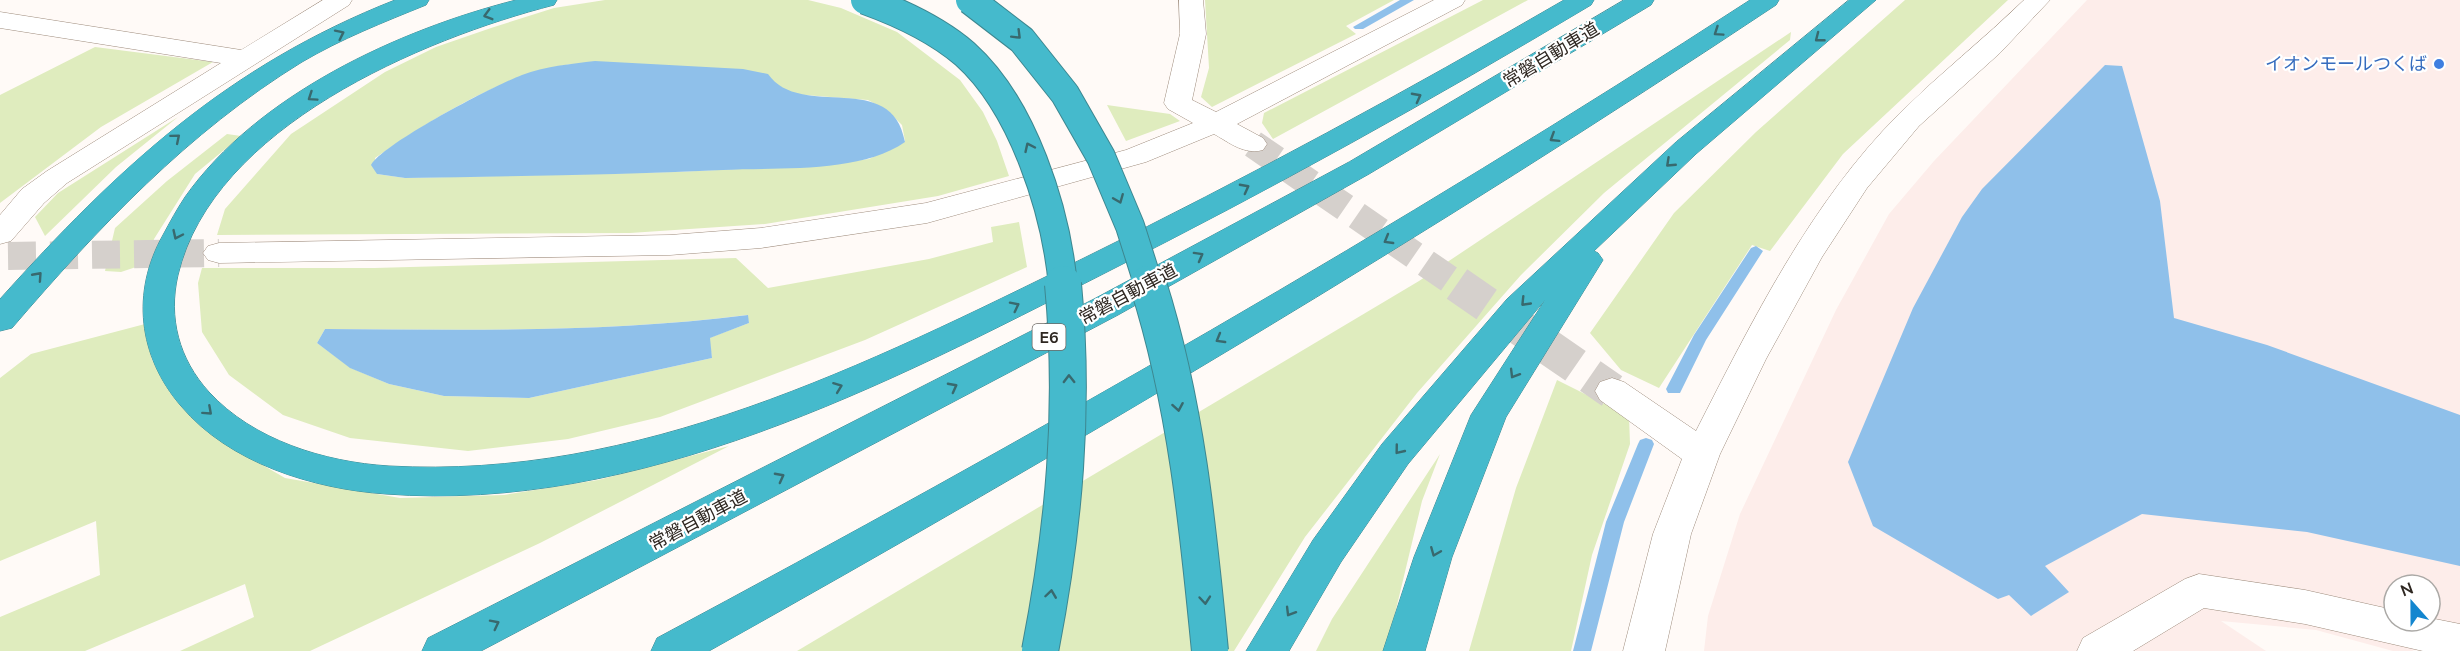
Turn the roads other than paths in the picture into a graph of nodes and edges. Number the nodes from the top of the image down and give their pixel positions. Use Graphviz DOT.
graph roads {
  1 [pos="340,0"];
  2 [pos="417,0"];
  3 [pos="545,0"];
  4 [pos="865,0"];
  5 [pos="970,0"];
  6 [pos="1191,0"];
  7 [pos="1453,0"];
  8 [pos="1582,0"];
  9 [pos="1642,0"];
  10 [pos="1767,0"];
  11 [pos="1864,0"];
  12 [pos="2038,0"];
  13 [pos="0,20"];
  14 [pos="245,59"];
  15 [pos="1215,124"];
  16 [pos="1253,144"];
  17 [pos="1627,202"];
  18 [pos="3,249"];
  19 [pos="219,253"];
  20 [pos="0,320"];
  21 [pos="1612,391"];
  22 [pos="1702,454"];
  23 [pos="2460,642"];
  24 [pos="443,651"];
  25 [pos="672,651"];
  26 [pos="1040,651"];
  27 [pos="1210,651"];
  28 [pos="1267,651"];
  29 [pos="1404,651"];
  30 [pos="1644,651"];
  31 [pos="2098,651"];
  1 -- 14 [label="street"];
  20 -- 2 [label="highway, one-way"];
  3 -- 8 [label="highway, one-way"];
  26 -- 4 [label="highway, one-way, bridge"];
  5 -- 27 [label="highway, one-way, bridge"];
  6 -- 15 [label="street"];
  7 -- 15 [label="street"];
  24 -- 9 [label="highway, 常磐自動車道 / E6, one-way"];
  10 -- 25 [label="highway, one-way"];
  11 -- 17 [label="highway, one-way"];
  12 -- 22 [label="street"];
  13 -- 14 [label="street"];
  14 -- 18 [label="street"];
  15 -- 16 [label="street"];
  15 -- 19 [label="street"];
  17 -- 28 [label="highway, one-way"];
  17 -- 29 [label="highway, one-way"];
  21 -- 22 [label="street"];
  22 -- 30 [label="street"];
  23 -- 31 [label="street"];
}
